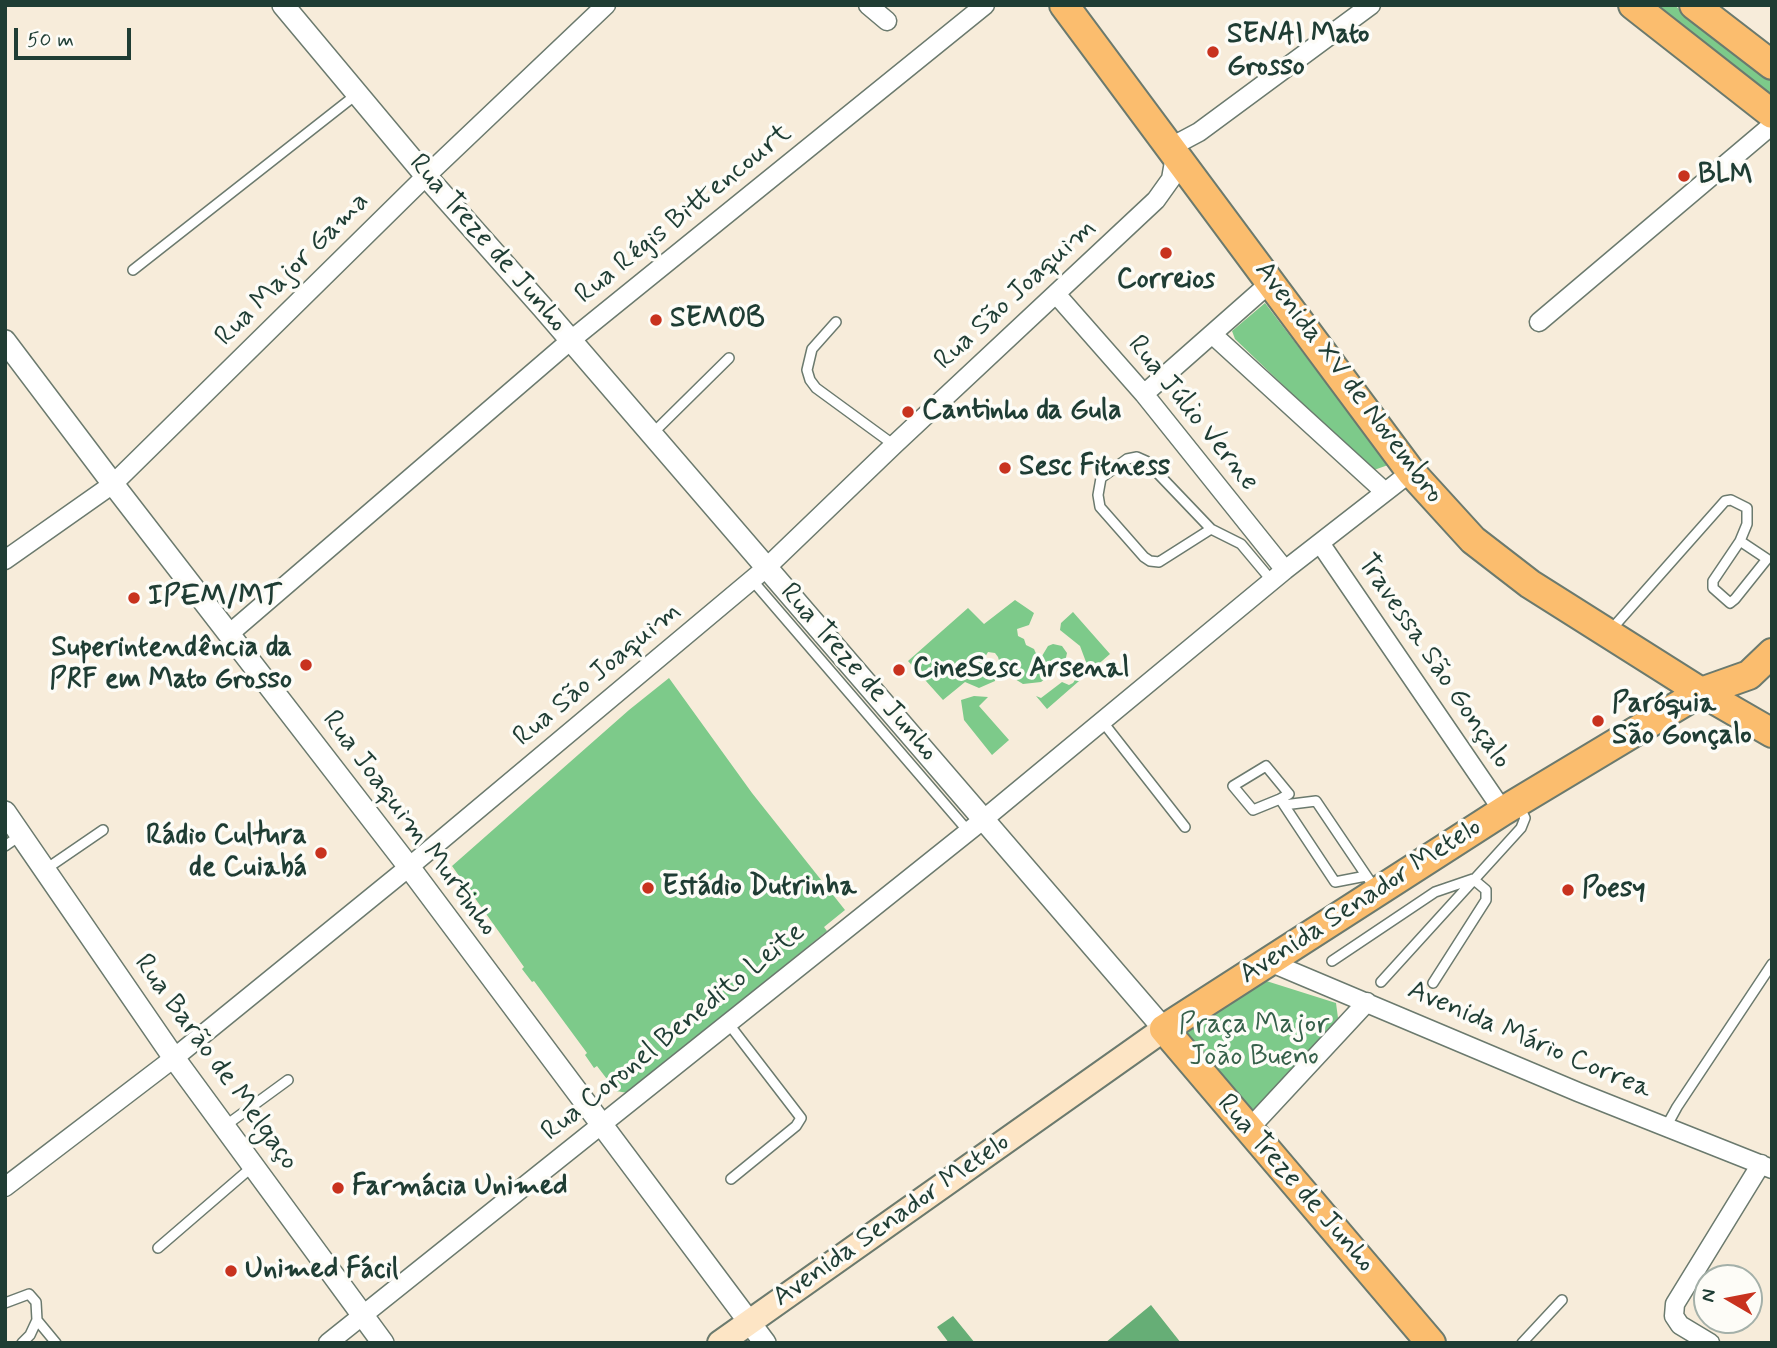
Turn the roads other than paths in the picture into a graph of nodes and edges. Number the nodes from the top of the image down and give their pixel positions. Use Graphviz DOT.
graph roads {
  1 [pos="283,5"];
  2 [pos="606,5"];
  3 [pos="868,5"];
  4 [pos="985,5"];
  5 [pos="1064,5"];
  6 [pos="1371,5"];
  7 [pos="1633,5"];
  8 [pos="1694,5"];
  9 [pos="887,21"];
  10 [pos="1772,65"];
  11 [pos="357,94"];
  12 [pos="1772,114"];
  13 [pos="1772,125"];
  14 [pos="1172,152"];
  15 [pos="426,176"];
  16 [pos="134,270"];
  17 [pos="1271,282"];
  18 [pos="1056,294"];
  19 [pos="836,322"];
  20 [pos="1539,322"];
  21 [pos="1212,334"];
  22 [pos="571,340"];
  23 [pos="5,341"];
  24 [pos="729,358"];
  25 [pos="1144,394"];
  26 [pos="652,435"];
  27 [pos="894,445"];
  28 [pos="1410,472"];
  29 [pos="113,484"];
  30 [pos="1385,492"];
  31 [pos="1211,529"];
  32 [pos="1740,541"];
  33 [pos="1320,543"];
  34 [pos="5,560"];
  35 [pos="759,574"];
  36 [pos="1278,575"];
  37 [pos="1608,633"];
  38 [pos="229,634"];
  39 [pos="1772,653"];
  40 [pos="1749,675"];
  41 [pos="1701,692"];
  42 [pos="1102,721"];
  43 [pos="1769,731"];
  44 [pos="1282,802"];
  45 [pos="1510,807"];
  46 [pos="5,812"];
  47 [pos="976,825"];
  48 [pos="1185,827"];
  49 [pos="103,830"];
  50 [pos="13,841"];
  51 [pos="409,867"];
  52 [pos="45,870"];
  53 [pos="1473,879"];
  54 [pos="1371,883"];
  55 [pos="1267,961"];
  56 [pos="1332,961"];
  57 [pos="1772,964"];
  58 [pos="1381,982"];
  59 [pos="1433,983"];
  60 [pos="1367,1002"];
  61 [pos="728,1023"];
  62 [pos="1164,1030"];
  63 [pos="174,1058"];
  64 [pos="288,1080"];
  65 [pos="225,1126"];
  66 [pos="601,1126"];
  67 [pos="1666,1127"];
  68 [pos="1248,1130"];
  69 [pos="254,1166"];
  70 [pos="1766,1166"];
  71 [pos="731,1179"];
  72 [pos="5,1187"];
  73 [pos="159,1248"];
  74 [pos="1562,1300"];
  75 [pos="5,1303"];
  76 [pos="363,1316"];
  77 [pos="37,1320"];
  78 [pos="748,1322"];
  79 [pos="22,1343"];
  80 [pos="55,1343"];
  81 [pos="328,1343"];
  82 [pos="383,1343"];
  83 [pos="720,1343"];
  84 [pos="765,1343"];
  85 [pos="1431,1343"];
  86 [pos="1522,1343"];
  87 [pos="1710,1343"];
  1 -- 11 [label="street, Rua Treze de Junho"];
  2 -- 15 [label="street, Rua Major Gama"];
  3 -- 9 [label="street"];
  4 -- 22 [label="street, Rua Régis Bittencourt"];
  5 -- 14 [label="main road, Avenida XV de Novembro"];
  6 -- 14 [label="street"];
  7 -- 12 [label="main road"];
  8 -- 10 [label="main road"];
  11 -- 15 [label="street, Rua Treze de Junho"];
  11 -- 16 [label="lane"];
  13 -- 20 [label="street"];
  14 -- 17 [label="main road, Avenida XV de Novembro"];
  14 -- 18 [label="street, Rua São Joaquim"];
  15 -- 22 [label="street, Rua Treze de Junho"];
  15 -- 29 [label="street, Rua Major Gama"];
  17 -- 21 [label="street"];
  17 -- 28 [label="main road, Avenida XV de Novembro"];
  18 -- 25 [label="street, Rua Júlio Verne"];
  18 -- 27 [label="street, Rua São Joaquim"];
  19 -- 27 [label="lane"];
  21 -- 25 [label="street"];
  21 -- 30 [label="street"];
  22 -- 26 [label="street, Rua Treze de Junho"];
  22 -- 38 [label="street, Rua Régis Bittencourt"];
  23 -- 29 [label="street, Rua Joaquim Murtinho"];
  24 -- 26 [label="lane"];
  25 -- 36 [label="street, Rua Júlio Verne"];
  26 -- 35 [label="street, Rua Treze de Junho"];
  27 -- 35 [label="street, Rua São Joaquim"];
  28 -- 30 [label="street, Rua Coronel Benedito Leite"];
  28 -- 37 [label="main road, Avenida XV de Novembro"];
  29 -- 34 [label="street, Rua Major Gama"];
  29 -- 38 [label="street, Rua Joaquim Murtinho"];
  30 -- 33 [label="street, Rua Coronel Benedito Leite"];
  31 -- 31 [label="lane"];
  31 -- 36 [label="lane"];
  32 -- 32 [label="lane"];
  32 -- 37 [label="lane"];
  33 -- 36 [label="street, Rua Coronel Benedito Leite"];
  33 -- 45 [label="street, Travessa São Gonçalo"];
  35 -- 47 [label="street, Rua Treze de Junho"];
  35 -- 51 [label="street, Rua São Joaquim"];
  36 -- 42 [label="street, Rua Coronel Benedito Leite"];
  37 -- 41 [label="main road, Avenida XV de Novembro"];
  38 -- 51 [label="street, Rua Joaquim Murtinho"];
  39 -- 40 [label="main road"];
  40 -- 41 [label="main road, Avenida Senador Metelo"];
  40 -- 43 [label="main road"];
  41 -- 43 [label="main road, Avenida XV de Novembro"];
  41 -- 45 [label="main road, Avenida Senador Metelo"];
  42 -- 47 [label="street, Rua Coronel Benedito Leite"];
  42 -- 48 [label="lane"];
  44 -- 44 [label="lane"];
  44 -- 54 [label="lane"];
  44 -- 54 [label="lane"];
  45 -- 53 [label="lane"];
  45 -- 54 [label="main road, Avenida Senador Metelo"];
  46 -- 50 [label="street, Rua Barão de Melgaço"];
  47 -- 61 [label="street, Rua Coronel Benedito Leite"];
  47 -- 62 [label="street, Rua Treze de Junho"];
  49 -- 52 [label="lane"];
  50 -- 52 [label="street, Rua Barão de Melgaço"];
  51 -- 63 [label="street, Rua São Joaquim"];
  51 -- 66 [label="street, Rua Joaquim Murtinho"];
  52 -- 63 [label="street, Rua Barão de Melgaço"];
  53 -- 56 [label="lane"];
  53 -- 58 [label="lane"];
  53 -- 59 [label="lane"];
  54 -- 55 [label="main road, Avenida Senador Metelo"];
  55 -- 60 [label="street, Avenida Mário Correa"];
  55 -- 62 [label="main road, Avenida Senador Metelo"];
  57 -- 67 [label="lane"];
  60 -- 67 [label="street, Avenida Mário Correa"];
  60 -- 68 [label="street"];
  61 -- 66 [label="street, Rua Coronel Benedito Leite"];
  61 -- 71 [label="lane"];
  62 -- 68 [label="main road, Rua Treze de Junho"];
  62 -- 78 [label="main road, Avenida Senador Metelo"];
  63 -- 65 [label="street, Rua Barão de Melgaço"];
  63 -- 72 [label="street, Rua São Joaquim"];
  64 -- 65 [label="lane"];
  65 -- 69 [label="street, Rua Barão de Melgaço"];
  66 -- 76 [label="street, Rua Coronel Benedito Leite"];
  66 -- 78 [label="street, Rua Joaquim Murtinho"];
  67 -- 70 [label="street, Avenida Mário Correa"];
  68 -- 85 [label="main road, Rua Treze de Junho"];
  69 -- 73 [label="lane"];
  69 -- 76 [label="street, Rua Barão de Melgaço"];
  70 -- 87 [label="street"];
  74 -- 86 [label="lane"];
  75 -- 77 [label="lane"];
  76 -- 81 [label="street, Rua Coronel Benedito Leite"];
  76 -- 82 [label="street, Rua Barão de Melgaço"];
  77 -- 79 [label="lane"];
  77 -- 80 [label="lane"];
  78 -- 83 [label="main road, Avenida Senador Metelo"];
  78 -- 84 [label="street, Rua Joaquim Murtinho"];
}
